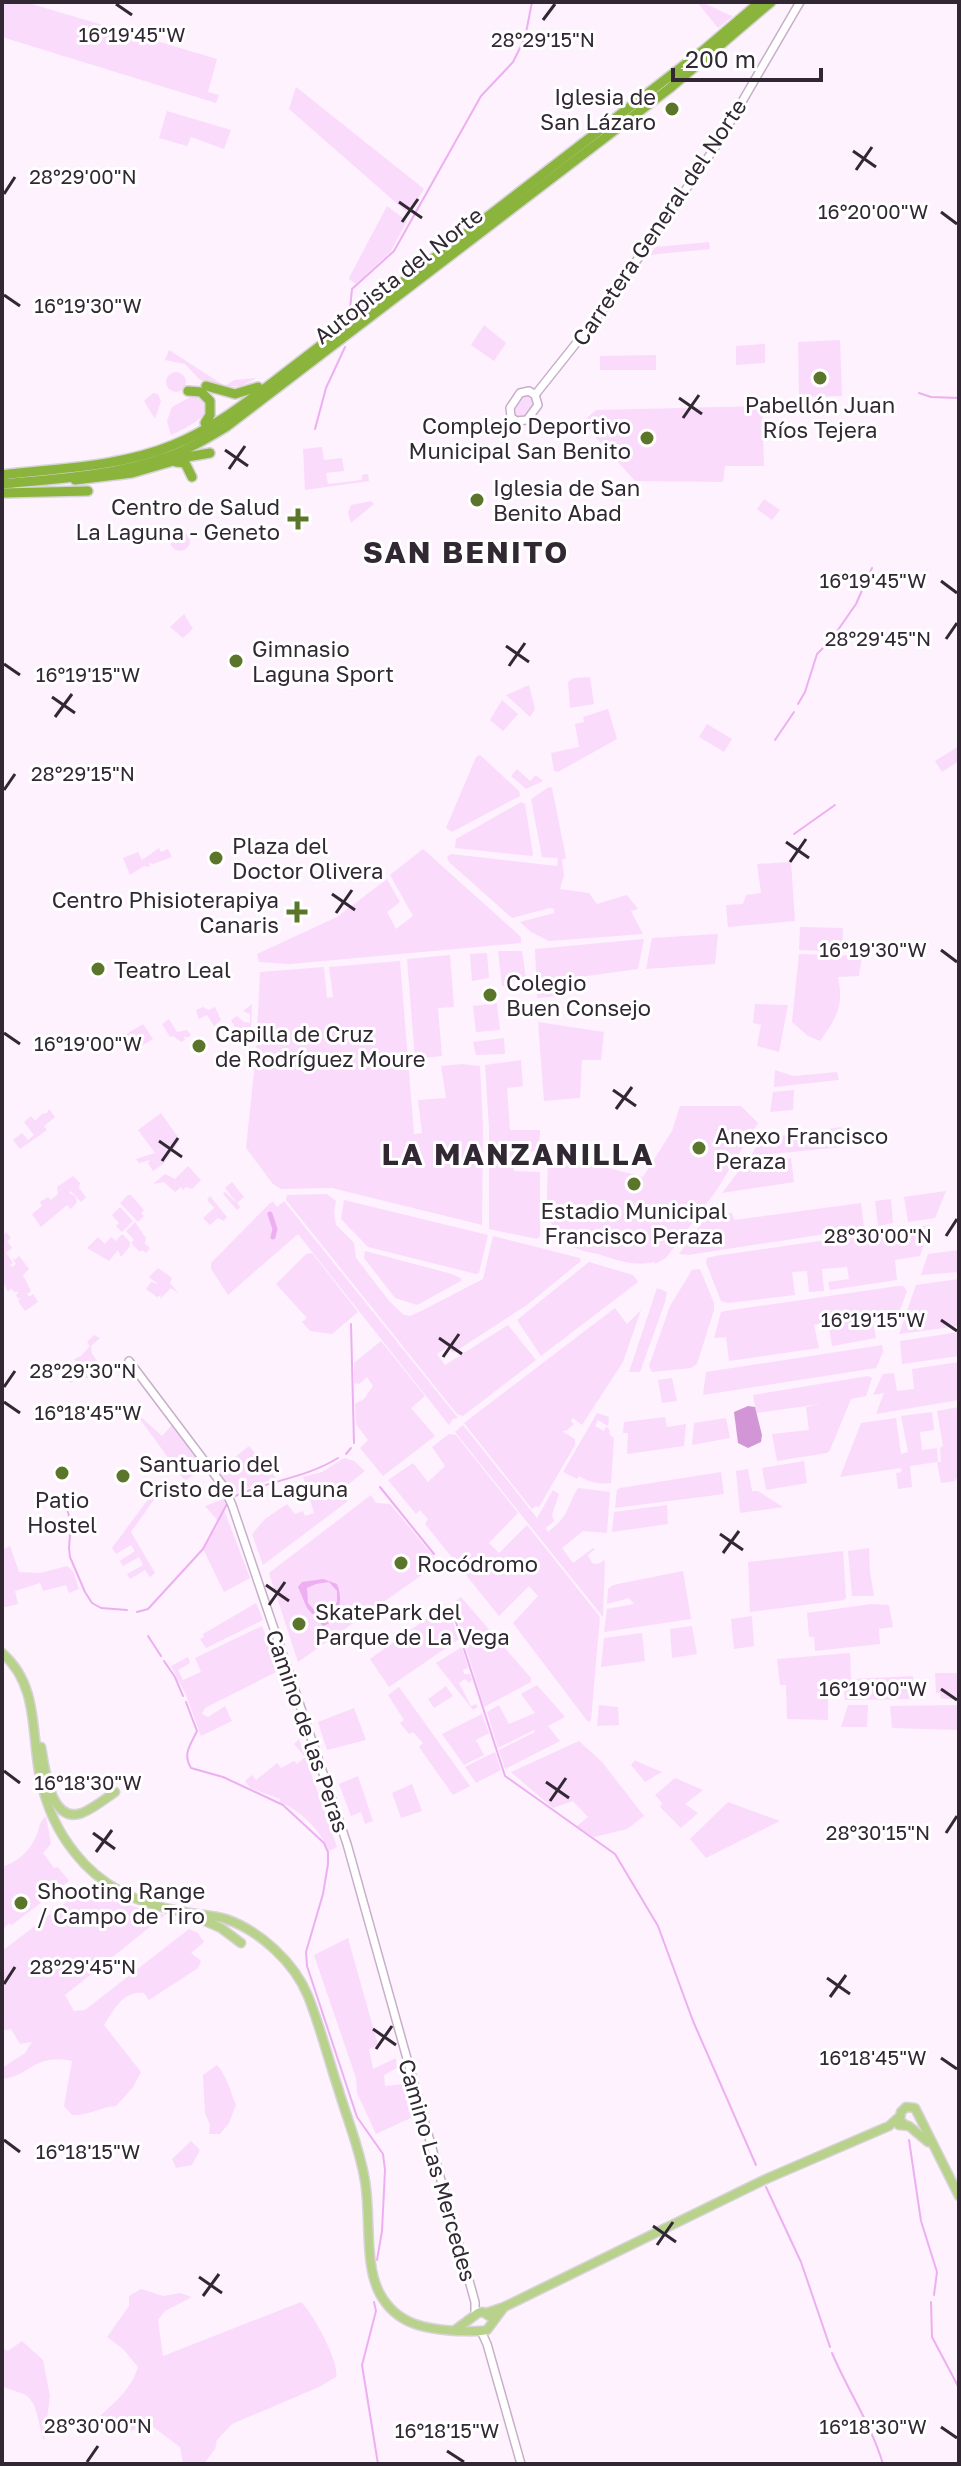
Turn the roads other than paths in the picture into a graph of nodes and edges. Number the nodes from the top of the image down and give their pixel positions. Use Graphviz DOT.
graph roads {
  1 [pos="753,2"];
  2 [pos="760,2"];
  3 [pos="774,2"];
  4 [pos="800,2"];
  5 [pos="705,49"];
  6 [pos="298,363"];
  7 [pos="206,386"];
  8 [pos="258,387"];
  9 [pos="188,391"];
  10 [pos="535,395"];
  11 [pos="205,423"];
  12 [pos="210,453"];
  13 [pos="165,464"];
  14 [pos="57,469"];
  15 [pos="2,475"];
  16 [pos="192,477"];
  17 [pos="31,481"];
  18 [pos="2,484"];
  19 [pos="88,491"];
  20 [pos="2,493"];
  21 [pos="129,1361"];
  22 [pos="2,1653"];
  23 [pos="34,1725"];
  24 [pos="115,1792"];
  25 [pos="349,1852"];
  26 [pos="188,1913"];
  27 [pos="241,1943"];
  28 [pos="919,2116"];
  29 [pos="904,2122"];
  30 [pos="934,2148"];
  31 [pos="959,2196"];
  32 [pos="504,2307"];
  33 [pos="479,2314"];
  34 [pos="484,2328"];
  35 [pos="454,2330"];
  36 [pos="521,2464"];
  1 -- 5 [label="highway"];
  2 -- 5 [label="highway, Autopista del Norte"];
  3 -- 17 [label="highway, Autopista del Norte"];
  4 -- 10 [label="main road, Carretera General del Norte"];
  5 -- 6 [label="highway, Autopista del Norte"];
  6 -- 8 [label="highway"];
  6 -- 14 [label="highway, Autopista del Norte"];
  7 -- 8 [label="highway"];
  8 -- 11 [label="highway"];
  9 -- 11 [label="highway"];
  10 -- 10 [label="main road"];
  11 -- 14 [label="highway"];
  12 -- 13 [label="highway"];
  13 -- 16 [label="highway"];
  13 -- 17 [label="highway"];
  14 -- 15 [label="highway, Autopista del Norte"];
  17 -- 18 [label="highway, Autopista del Norte"];
  19 -- 20 [label="highway"];
  21 -- 25 [label="main road, Camino de las Peras"];
  22 -- 23 [label="main road"];
  23 -- 24 [label="main road"];
  23 -- 26 [label="main road"];
  25 -- 33 [label="main road, Camino Las Mercedes"];
  26 -- 27 [label="main road"];
  26 -- 35 [label="main road"];
  28 -- 29 [label="main road"];
  28 -- 29 [label="main road"];
  28 -- 30 [label="main road"];
  29 -- 30 [label="main road"];
  29 -- 32 [label="main road"];
  30 -- 31 [label="main road"];
  32 -- 33 [label="main road"];
  32 -- 34 [label="main road"];
  33 -- 34 [label="main road"];
  33 -- 34 [label="main road"];
  33 -- 35 [label="main road"];
  34 -- 35 [label="main road"];
  34 -- 36 [label="main road"];
}
